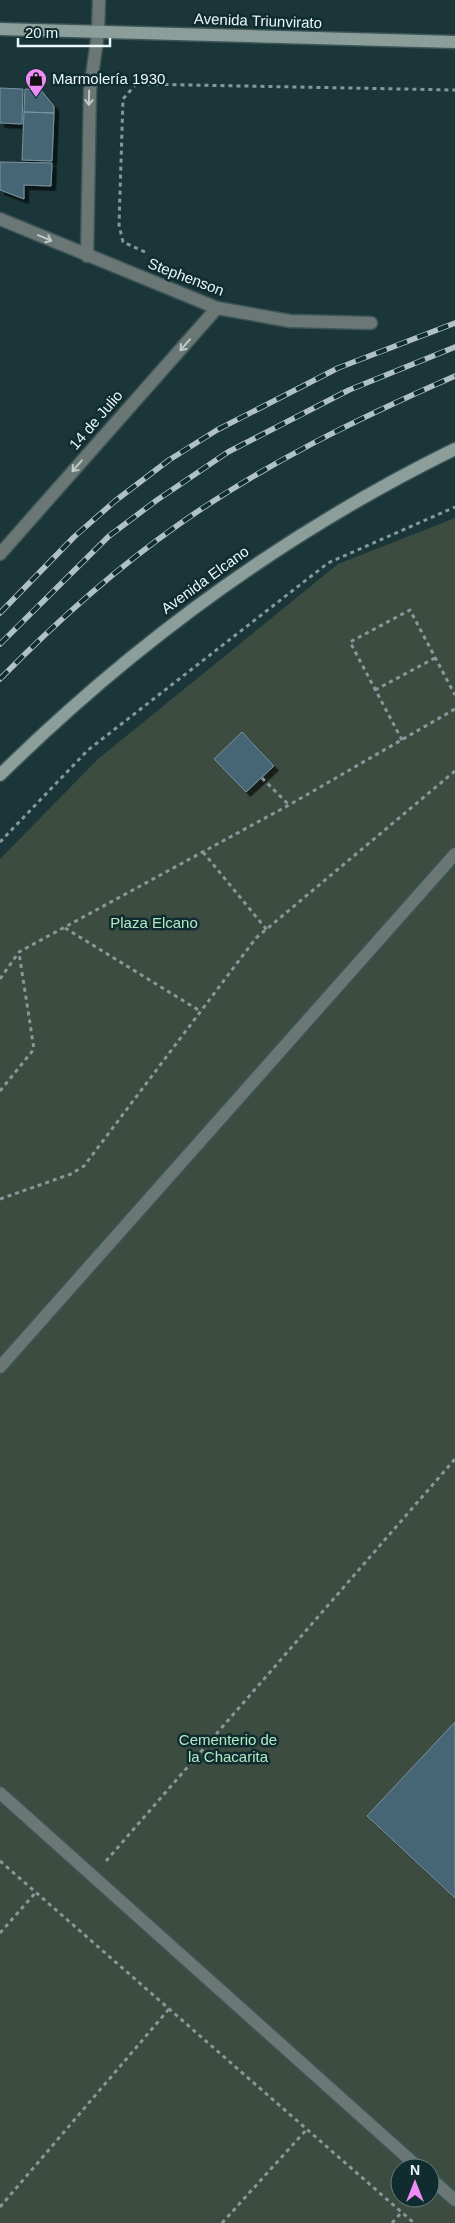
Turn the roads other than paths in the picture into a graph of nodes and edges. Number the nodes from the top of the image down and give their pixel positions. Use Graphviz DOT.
graph roads {
  1 [pos="99,0"];
  2 [pos="0,29"];
  3 [pos="98,33"];
  4 [pos="455,42"];
  5 [pos="0,219"];
  6 [pos="87,256"];
  7 [pos="217,308"];
  8 [pos="371,323"];
  9 [pos="455,449"];
  10 [pos="0,554"];
  11 [pos="0,775"];
  12 [pos="455,854"];
  13 [pos="0,1367"];
  14 [pos="0,1793"];
  15 [pos="408,2158"];
  16 [pos="440,2187"];
  17 [pos="455,2200"];
  1 -- 3 [label="street"];
  2 -- 3 [label="main road, Avenida Triunvirato"];
  3 -- 4 [label="main road, Avenida Triunvirato"];
  3 -- 6 [label="street, one-way"];
  5 -- 6 [label="street, Stephenson, one-way"];
  6 -- 7 [label="street, Stephenson"];
  7 -- 8 [label="street, Stephenson"];
  7 -- 10 [label="street, 14 de Julio, one-way"];
  9 -- 11 [label="main road, Avenida Elcano"];
  12 -- 13 [label="street"];
  14 -- 15 [label="street"];
  16 -- 17 [label="street"];
}
